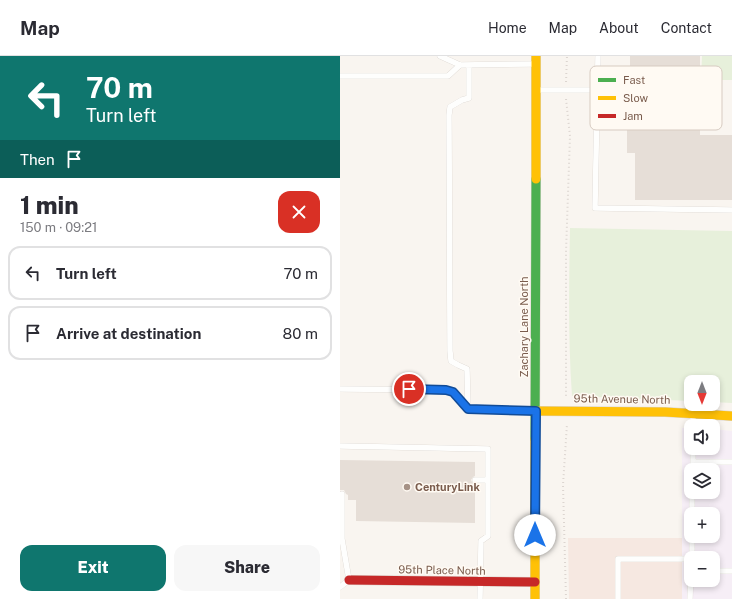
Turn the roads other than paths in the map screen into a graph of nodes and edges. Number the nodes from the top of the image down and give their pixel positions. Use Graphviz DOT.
graph roads {
  1 [pos="440,56"];
  2 [pos="536,60"];
  3 [pos="460,66"];
  4 [pos="469,66"];
  5 [pos="340,76"];
  6 [pos="536,90"];
  7 [pos="590,90"];
  8 [pos="597,130"];
  9 [pos="732,210"];
  10 [pos="340,389"];
  11 [pos="468,409"];
  12 [pos="536,411"];
  13 [pos="693,413"];
  14 [pos="732,416"];
  15 [pos="693,419"];
  16 [pos="340,446"];
  17 [pos="693,455"];
  18 [pos="693,462"];
  19 [pos="732,462"];
  20 [pos="475,480"];
  21 [pos="488,480"];
  22 [pos="342,494"];
  23 [pos="341,539"];
  24 [pos="684,559"];
  25 [pos="720,571"];
  26 [pos="732,571"];
  27 [pos="349,580"];
  28 [pos="480,582"];
  29 [pos="535,582"];
  30 [pos="340,587"];
  31 [pos="690,587"];
  32 [pos="480,599"];
  33 [pos="535,599"];
  34 [pos="618,599"];
  35 [pos="690,599"];
  1 -- 3 [label="lane"];
  2 -- 4 [label="lane"];
  2 -- 6 [label="main road, Zachary Lane North"];
  3 -- 4 [label="lane"];
  3 -- 5 [label="lane"];
  4 -- 11 [label="lane"];
  6 -- 7 [label="lane"];
  6 -- 12 [label="main road, Zachary Lane North"];
  8 -- 9 [label="lane"];
  10 -- 11 [label="lane"];
  11 -- 12 [label="lane"];
  12 -- 13 [label="main road, 95th Avenue North"];
  12 -- 29 [label="main road, Zachary Lane North"];
  13 -- 14 [label="main road, 95th Avenue North"];
  13 -- 15 [label="lane"];
  16 -- 21 [label="lane"];
  17 -- 18 [label="lane"];
  18 -- 19 [label="lane"];
  20 -- 21 [label="lane"];
  21 -- 28 [label="lane"];
  22 -- 23 [label="lane"];
  23 -- 27 [label="lane"];
  24 -- 34 [label="lane"];
  25 -- 26 [label="lane"];
  27 -- 28 [label="main road, 95th Place North"];
  27 -- 30 [label="lane"];
  28 -- 29 [label="main road, 95th Place North"];
  28 -- 32 [label="lane"];
  29 -- 33 [label="main road, Zachary Lane North"];
  31 -- 35 [label="lane"];
}
